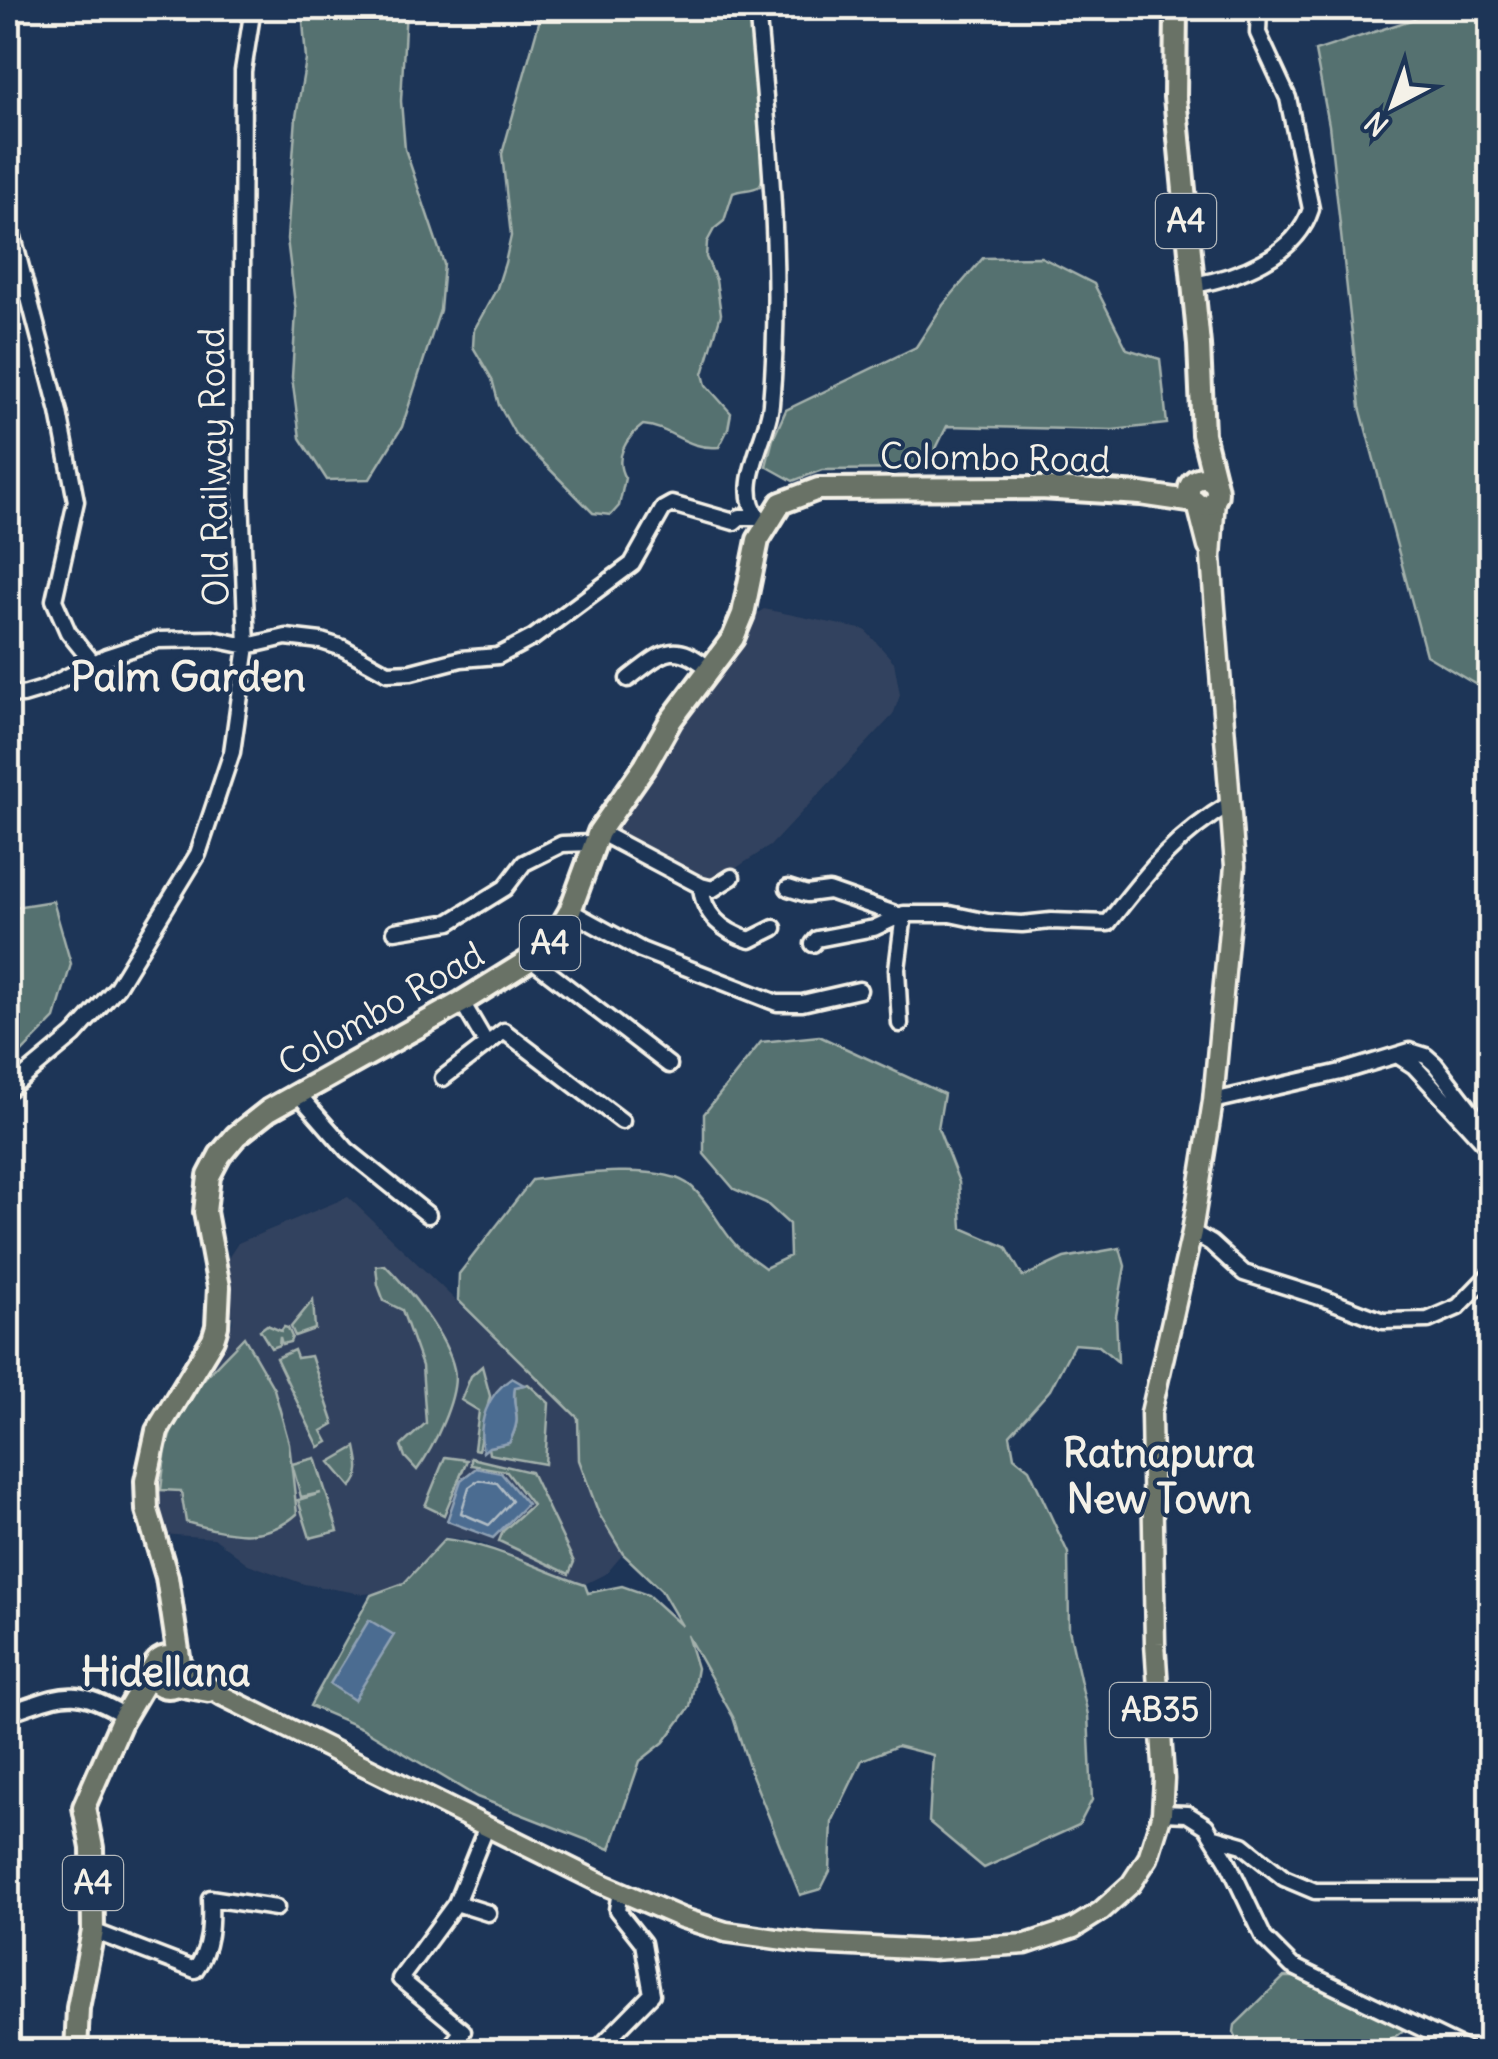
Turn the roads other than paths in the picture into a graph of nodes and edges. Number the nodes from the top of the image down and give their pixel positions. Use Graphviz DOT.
graph roads {
  1 [pos="253,8"];
  2 [pos="757,8"];
  3 [pos="1176,8"];
  4 [pos="1259,8"];
  5 [pos="8,218"];
  6 [pos="1194,285"];
  7 [pos="1201,493"];
  8 [pos="762,520"];
  9 [pos="247,646"];
  10 [pos="93,663"];
  11 [pos="710,670"];
  12 [pos="628,679"];
  13 [pos="8,693"];
  14 [pos="1231,802"];
  15 [pos="596,837"];
  16 [pos="732,878"];
  17 [pos="702,886"];
  18 [pos="788,888"];
  19 [pos="570,912"];
  20 [pos="901,914"];
  21 [pos="774,928"];
  22 [pos="396,931"];
  23 [pos="813,944"];
  24 [pos="531,960"];
  25 [pos="859,990"];
  26 [pos="462,1002"];
  27 [pos="900,1024"];
  28 [pos="486,1043"];
  29 [pos="1397,1055"];
  30 [pos="669,1065"];
  31 [pos="443,1078"];
  32 [pos="8,1090"];
  33 [pos="298,1095"];
  34 [pos="1213,1102"];
  35 [pos="622,1121"];
  36 [pos="1490,1122"];
  37 [pos="1490,1149"];
  38 [pos="428,1215"];
  39 [pos="1192,1232"];
  40 [pos="1490,1274"];
  41 [pos="171,1602"];
  42 [pos="154,1666"];
  43 [pos="177,1676"];
  44 [pos="8,1713"];
  45 [pos="123,1719"];
  46 [pos="1162,1813"];
  47 [pos="487,1826"];
  48 [pos="1215,1837"];
  49 [pos="620,1891"];
  50 [pos="1490,1891"];
  51 [pos="456,1903"];
  52 [pos="276,1908"];
  53 [pos="488,1912"];
  54 [pos="93,1931"];
  55 [pos="76,2052"];
  56 [pos="446,2052"];
  57 [pos="595,2052"];
  58 [pos="1471,2052"];
  1 -- 9 [label="street, Old Railway Road"];
  2 -- 8 [label="street"];
  3 -- 6 [label="highway, A4"];
  4 -- 6 [label="street"];
  5 -- 10 [label="street"];
  6 -- 7 [label="highway, A4"];
  7 -- 8 [label="highway, Colombo Road"];
  7 -- 14 [label="main road, AB35"];
  8 -- 9 [label="street"];
  8 -- 11 [label="highway, Colombo Road / A4"];
  9 -- 10 [label="street"];
  9 -- 32 [label="street, Old Railway Road"];
  10 -- 13 [label="street"];
  11 -- 12 [label="street"];
  11 -- 15 [label="highway, Colombo Road / A4"];
  14 -- 20 [label="street"];
  14 -- 34 [label="main road, AB35"];
  15 -- 17 [label="street"];
  15 -- 19 [label="highway, Colombo Road / A4"];
  15 -- 22 [label="street"];
  16 -- 17 [label="street"];
  17 -- 21 [label="street"];
  18 -- 20 [label="street"];
  19 -- 24 [label="highway, Colombo Road / A4"];
  19 -- 25 [label="street"];
  20 -- 23 [label="street"];
  20 -- 27 [label="street"];
  24 -- 26 [label="highway, Colombo Road / A4"];
  24 -- 30 [label="street"];
  26 -- 28 [label="street"];
  26 -- 33 [label="highway, Colombo Road / A4"];
  28 -- 31 [label="street"];
  28 -- 35 [label="street"];
  29 -- 34 [label="street"];
  29 -- 36 [label="street"];
  29 -- 37 [label="street"];
  33 -- 38 [label="street"];
  33 -- 41 [label="highway, Colombo Road / A4"];
  34 -- 39 [label="main road, AB35"];
  39 -- 40 [label="street"];
  39 -- 46 [label="main road, AB35"];
  41 -- 42 [label="highway, Colombo Road / A4"];
  41 -- 43 [label="highway, Colombo Road / A4"];
  42 -- 43 [label="highway"];
  42 -- 45 [label="highway, Colombo Road / A4"];
  43 -- 45 [label="highway"];
  43 -- 47 [label="main road, AB35"];
  44 -- 45 [label="street"];
  45 -- 54 [label="highway, Colombo Road / A4"];
  46 -- 48 [label="street"];
  46 -- 49 [label="main road, AB35"];
  47 -- 49 [label="main road, AB35"];
  47 -- 51 [label="street"];
  48 -- 50 [label="street"];
  48 -- 58 [label="street"];
  49 -- 57 [label="street"];
  51 -- 53 [label="street"];
  51 -- 56 [label="street"];
  52 -- 54 [label="street"];
  54 -- 55 [label="highway, Colombo Road / A4"];
}
